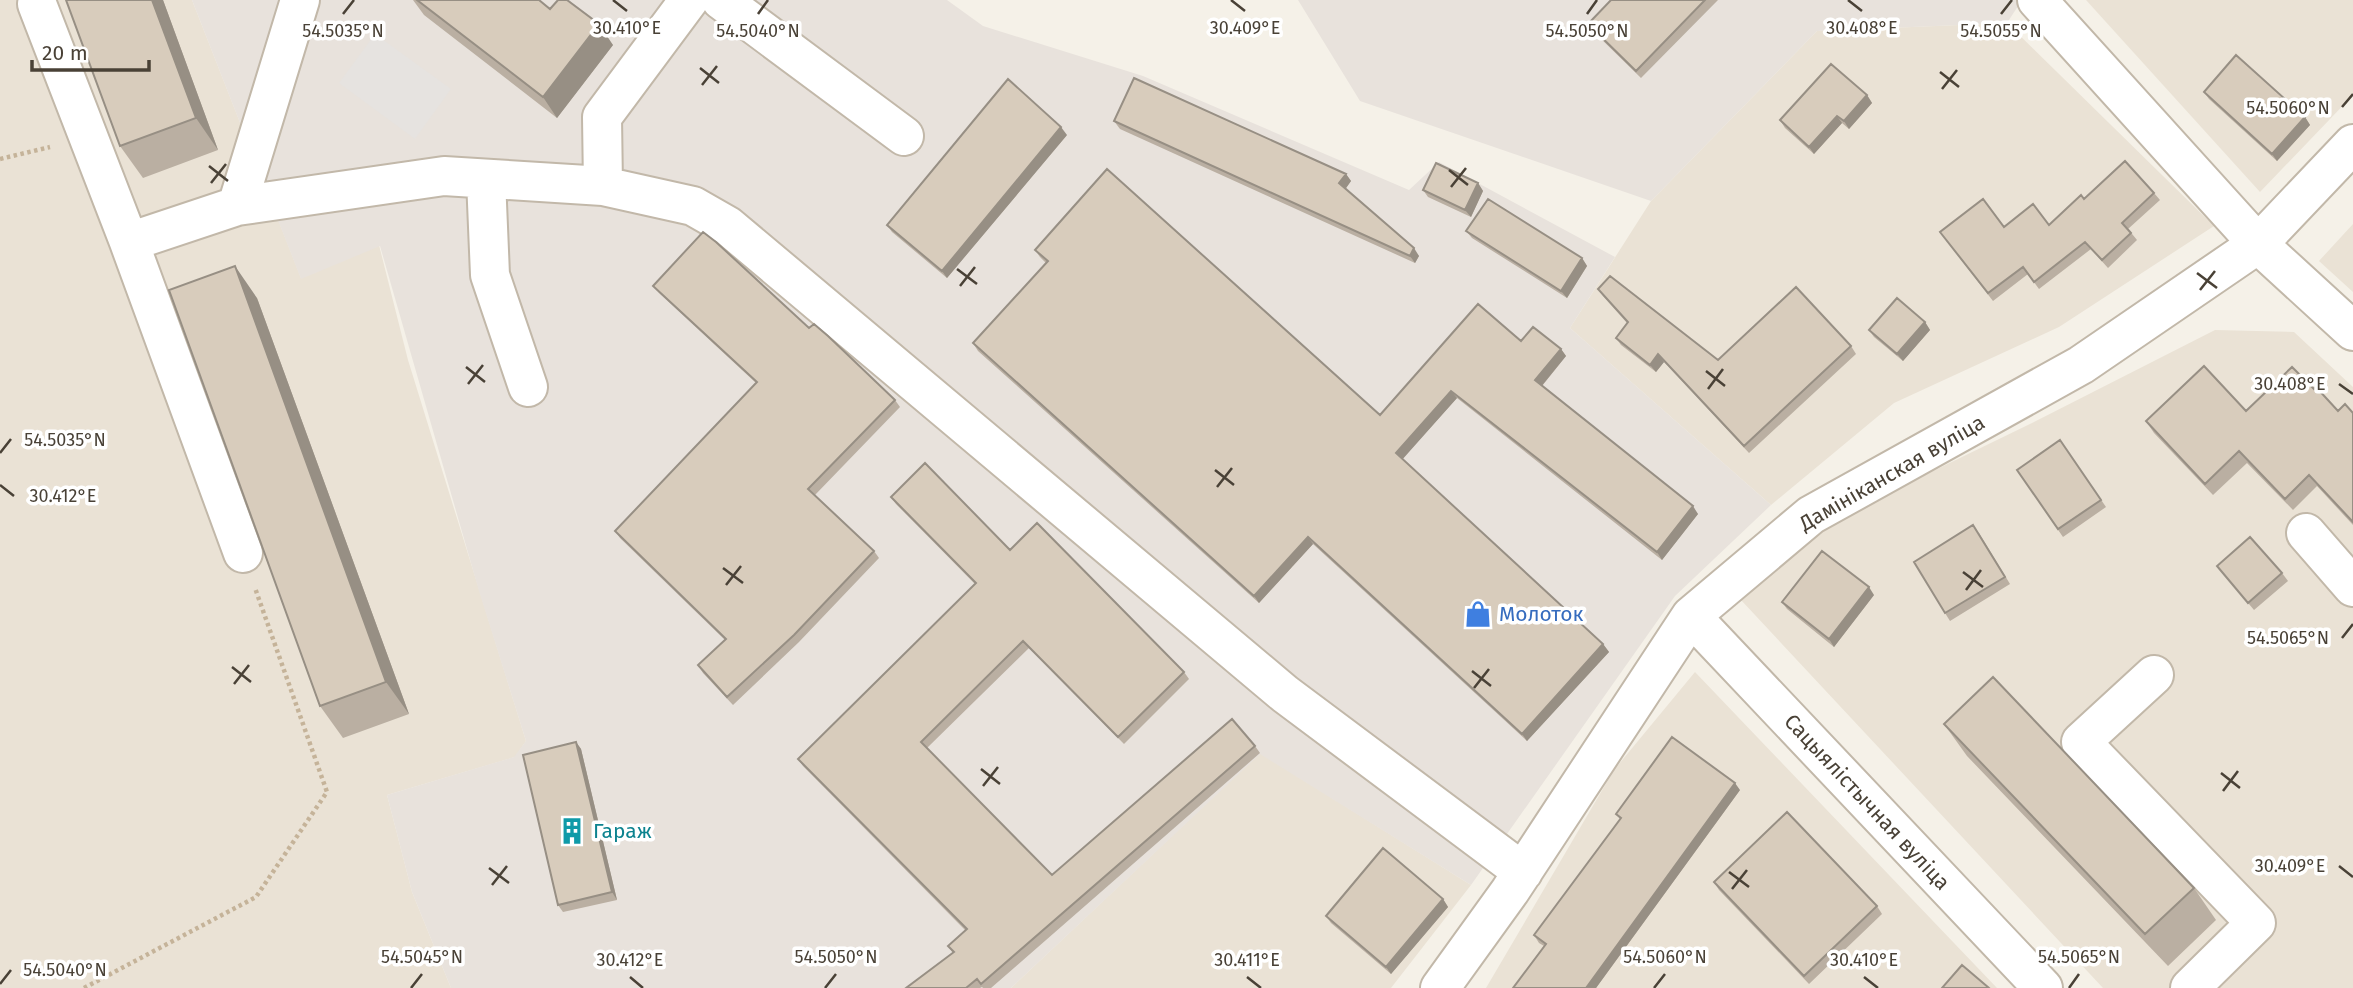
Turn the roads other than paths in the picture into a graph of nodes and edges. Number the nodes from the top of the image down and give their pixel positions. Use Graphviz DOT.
graph roads {
  1 [pos="300,0"];
  2 [pos="689,0"];
  3 [pos="721,0"];
  4 [pos="2037,0"];
  5 [pos="37,4"];
  6 [pos="904,136"];
  7 [pos="2353,144"];
  8 [pos="486,179"];
  9 [pos="603,186"];
  10 [pos="237,206"];
  11 [pos="129,242"];
  12 [pos="2258,244"];
  13 [pos="2353,331"];
  14 [pos="528,387"];
  15 [pos="2306,533"];
  16 [pos="243,553"];
  17 [pos="2353,587"];
  18 [pos="1690,616"];
  19 [pos="2154,675"];
  20 [pos="1523,872"];
  21 [pos="1440,988"];
  22 [pos="2043,988"];
  23 [pos="2190,988"];
  1 -- 10 [label="street"];
  2 -- 9 [label="street"];
  3 -- 6 [label="street"];
  4 -- 12 [label="street"];
  5 -- 11 [label="street"];
  7 -- 12 [label="street, Дамініканская вуліца"];
  8 -- 9 [label="street"];
  8 -- 10 [label="street"];
  8 -- 14 [label="street"];
  9 -- 20 [label="street"];
  10 -- 11 [label="street"];
  11 -- 16 [label="street"];
  12 -- 13 [label="street"];
  12 -- 18 [label="street, Дамініканская вуліца"];
  15 -- 17 [label="street"];
  18 -- 20 [label="street, Дамініканская вуліца"];
  18 -- 22 [label="street, Сацыялістычная вуліца"];
  19 -- 23 [label="street"];
  20 -- 21 [label="street, Дамініканская вуліца"];
}
